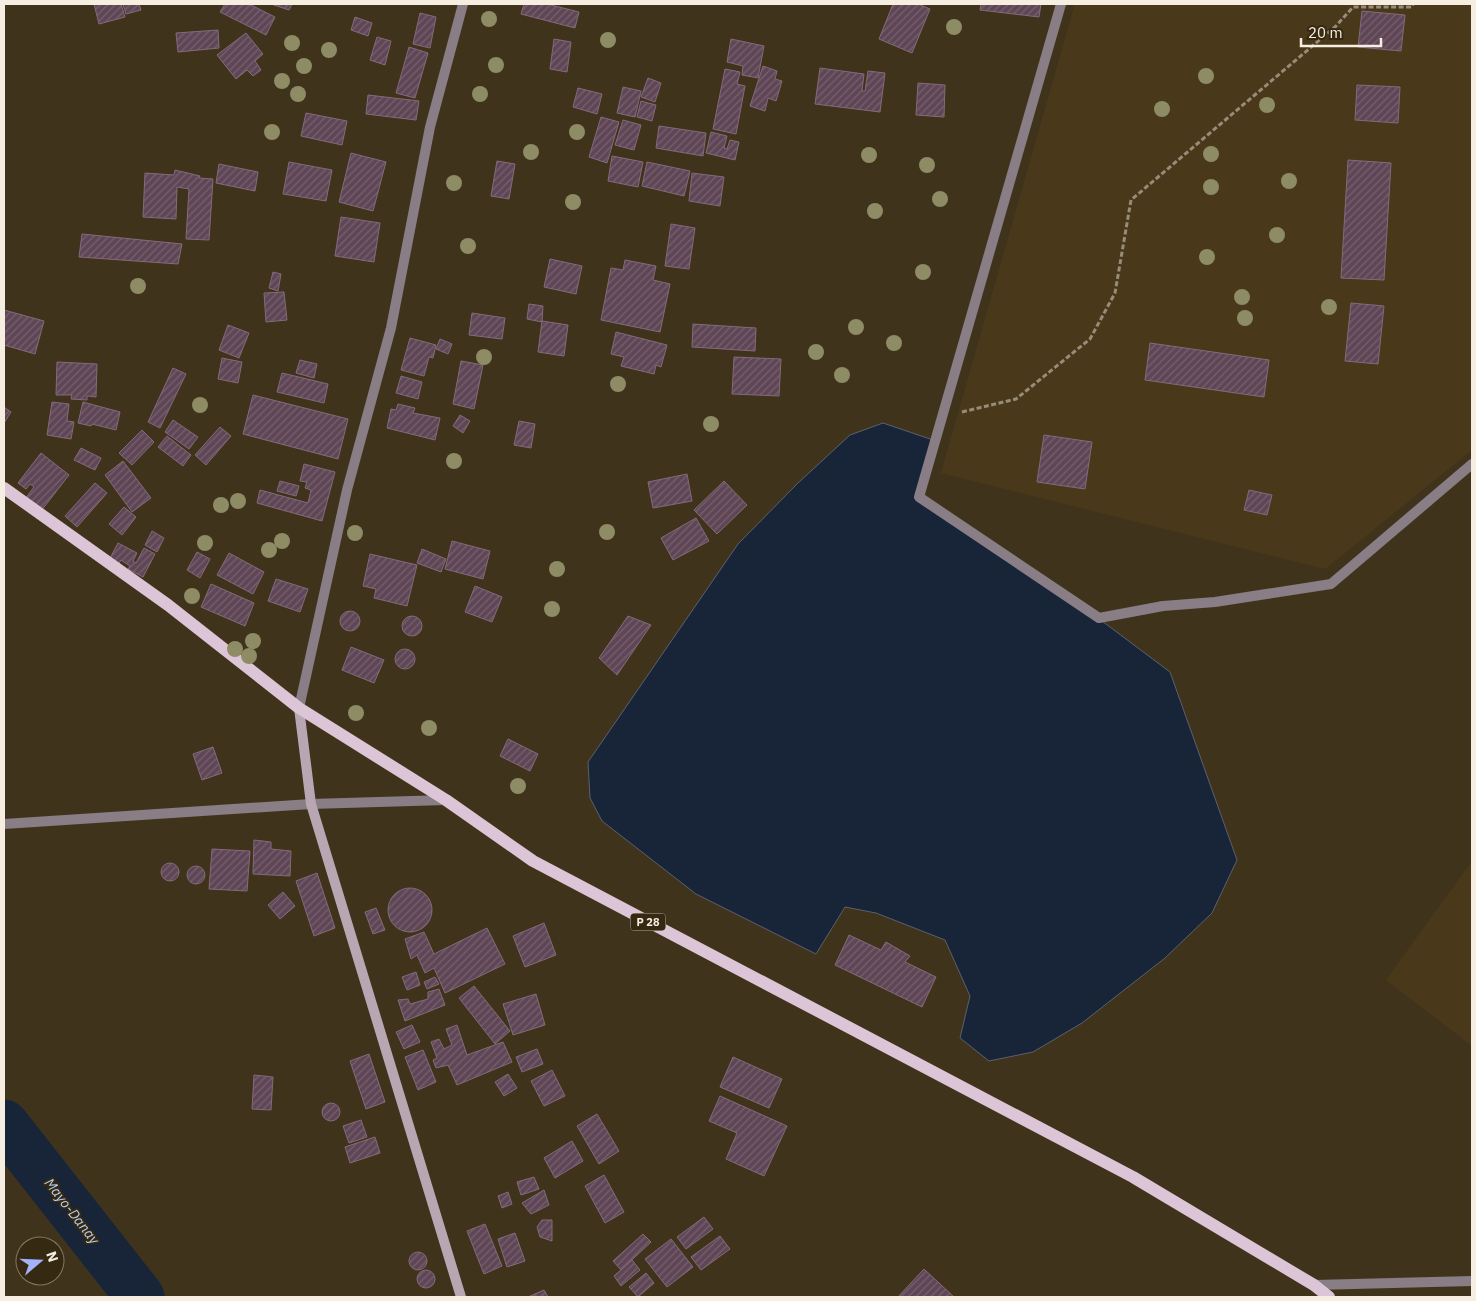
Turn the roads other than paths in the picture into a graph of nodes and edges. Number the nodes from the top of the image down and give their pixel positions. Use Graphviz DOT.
graph roads {
  1 [pos="463,4"];
  2 [pos="1061,4"];
  3 [pos="1472,464"];
  4 [pos="4,488"];
  5 [pos="299,708"];
  6 [pos="446,800"];
  7 [pos="312,804"];
  8 [pos="4,824"];
  9 [pos="1472,1282"];
  10 [pos="1314,1285"];
  11 [pos="461,1297"];
  12 [pos="1329,1297"];
  1 -- 5 [label="street"];
  2 -- 3 [label="street"];
  4 -- 5 [label="main road, P 28"];
  5 -- 6 [label="main road, P 28"];
  5 -- 7 [label="main road"];
  6 -- 7 [label="street"];
  6 -- 10 [label="main road, P 28"];
  7 -- 8 [label="street"];
  7 -- 11 [label="main road"];
  9 -- 10 [label="street"];
  10 -- 12 [label="main road, P 28"];
}
